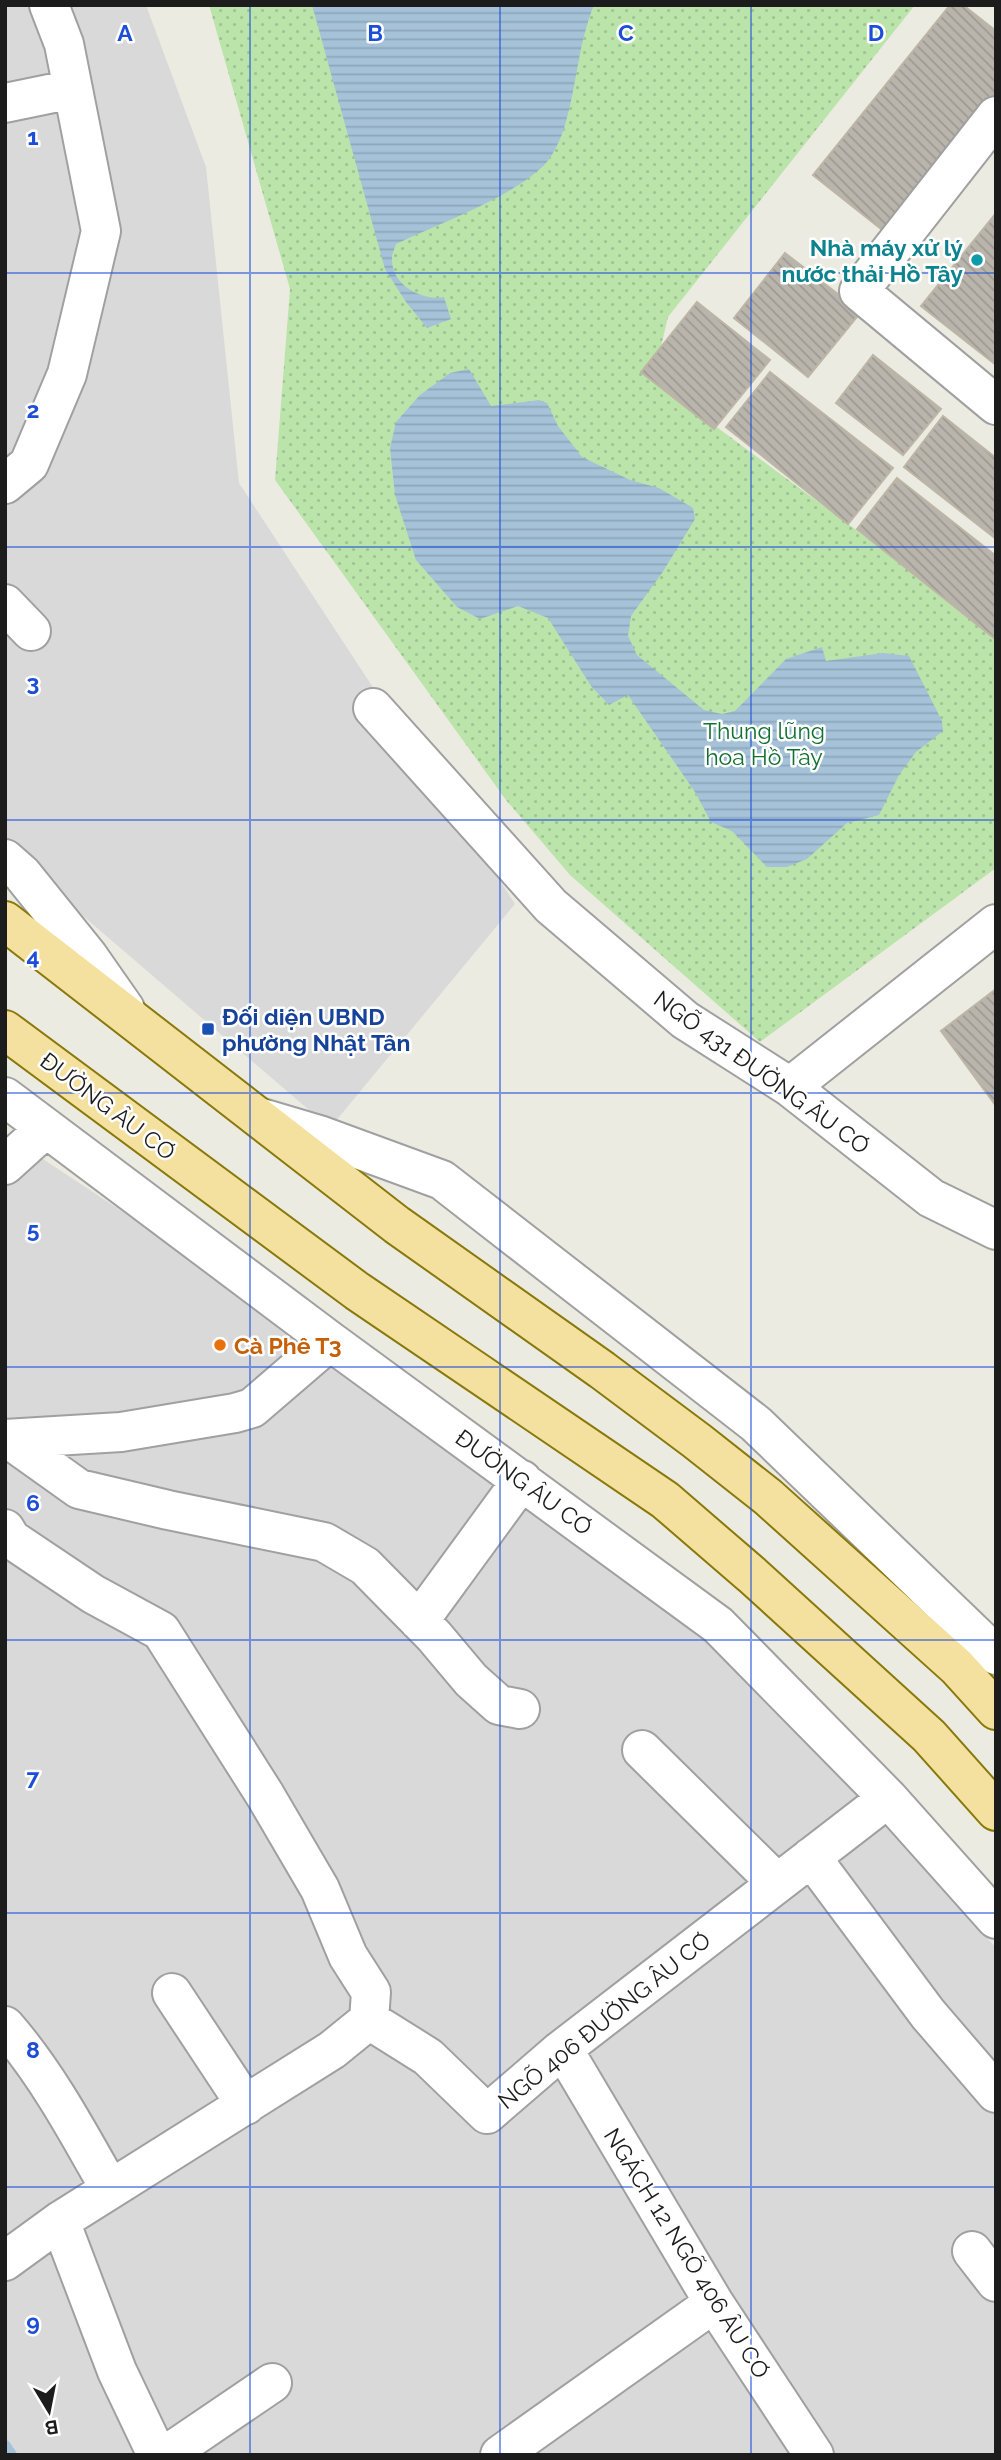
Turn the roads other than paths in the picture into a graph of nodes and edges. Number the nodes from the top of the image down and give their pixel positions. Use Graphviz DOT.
graph roads {
  1 [pos="49,5"];
  2 [pos="73,89"];
  3 [pos="5,103"];
  4 [pos="996,116"];
  5 [pos="996,405"];
  6 [pos="5,484"];
  7 [pos="5,604"];
  8 [pos="31,631"];
  9 [pos="373,708"];
  10 [pos="5,859"];
  11 [pos="5,921"];
  12 [pos="996,925"];
  13 [pos="136,1025"];
  14 [pos="5,1030"];
  15 [pos="790,1087"];
  16 [pos="5,1097"];
  17 [pos="253,1115"];
  18 [pos="46,1128"];
  19 [pos="5,1165"];
  20 [pos="996,1230"];
  21 [pos="330,1341"];
  22 [pos="7,1439"];
  23 [pos="522,1480"];
  24 [pos="5,1529"];
  25 [pos="419,1621"];
  26 [pos="983,1651"];
  27 [pos="520,1709"];
  28 [pos="996,1710"];
  29 [pos="642,1750"];
  30 [pos="888,1798"];
  31 [pos="996,1811"];
  32 [pos="811,1857"];
  33 [pos="777,1883"];
  34 [pos="996,1919"];
  35 [pos="172,1993"];
  36 [pos="369,2020"];
  37 [pos="5,2026"];
  38 [pos="563,2049"];
  39 [pos="996,2093"];
  40 [pos="246,2105"];
  41 [pos="110,2189"];
  42 [pos="60,2221"];
  43 [pos="972,2251"];
  44 [pos="5,2260"];
  45 [pos="996,2282"];
  46 [pos="714,2303"];
  47 [pos="271,2383"];
  48 [pos="157,2455"];
  49 [pos="166,2455"];
  50 [pos="500,2455"];
  51 [pos="814,2455"];
  1 -- 2 [label="street"];
  2 -- 3 [label="street"];
  2 -- 6 [label="street"];
  4 -- 5 [label="street"];
  7 -- 8 [label="street"];
  9 -- 15 [label="street, NGÕ 431 ĐƯỜNG ÂU CƠ"];
  10 -- 13 [label="street"];
  11 -- 13 [label="main road"];
  12 -- 15 [label="street"];
  13 -- 17 [label="main road"];
  14 -- 31 [label="main road, ĐƯỜNG ÂU CƠ"];
  15 -- 20 [label="street, NGÕ 431 ĐƯỜNG ÂU CƠ"];
  16 -- 18 [label="street, ĐƯỜNG ÂU CƠ"];
  17 -- 26 [label="main road"];
  17 -- 26 [label="street"];
  18 -- 19 [label="street"];
  18 -- 21 [label="street, ĐƯỜNG ÂU CƠ"];
  21 -- 22 [label="street"];
  21 -- 23 [label="street, ĐƯỜNG ÂU CƠ"];
  22 -- 25 [label="street"];
  23 -- 25 [label="street"];
  23 -- 30 [label="street, ĐƯỜNG ÂU CƠ"];
  24 -- 36 [label="street"];
  25 -- 27 [label="street"];
  26 -- 28 [label="main road"];
  29 -- 33 [label="street"];
  30 -- 32 [label="street, NGÕ 406 ĐƯỜNG ÂU CƠ"];
  30 -- 34 [label="street, ĐƯỜNG ÂU CƠ"];
  32 -- 33 [label="street, NGÕ 406 ĐƯỜNG ÂU CƠ"];
  32 -- 39 [label="street"];
  33 -- 38 [label="street, NGÕ 406 ĐƯỜNG ÂU CƠ"];
  35 -- 40 [label="street"];
  36 -- 38 [label="street, NGÕ 406 ĐƯỜNG ÂU CƠ"];
  36 -- 40 [label="street"];
  37 -- 41 [label="street"];
  38 -- 46 [label="street, NGÁCH 12 NGÕ 406 ÂU CƠ"];
  40 -- 41 [label="street"];
  41 -- 42 [label="street"];
  42 -- 44 [label="street"];
  42 -- 48 [label="street"];
  43 -- 45 [label="street"];
  46 -- 50 [label="street"];
  46 -- 51 [label="street, NGÁCH 12 NGÕ 406 ÂU CƠ"];
  47 -- 49 [label="street"];
}
